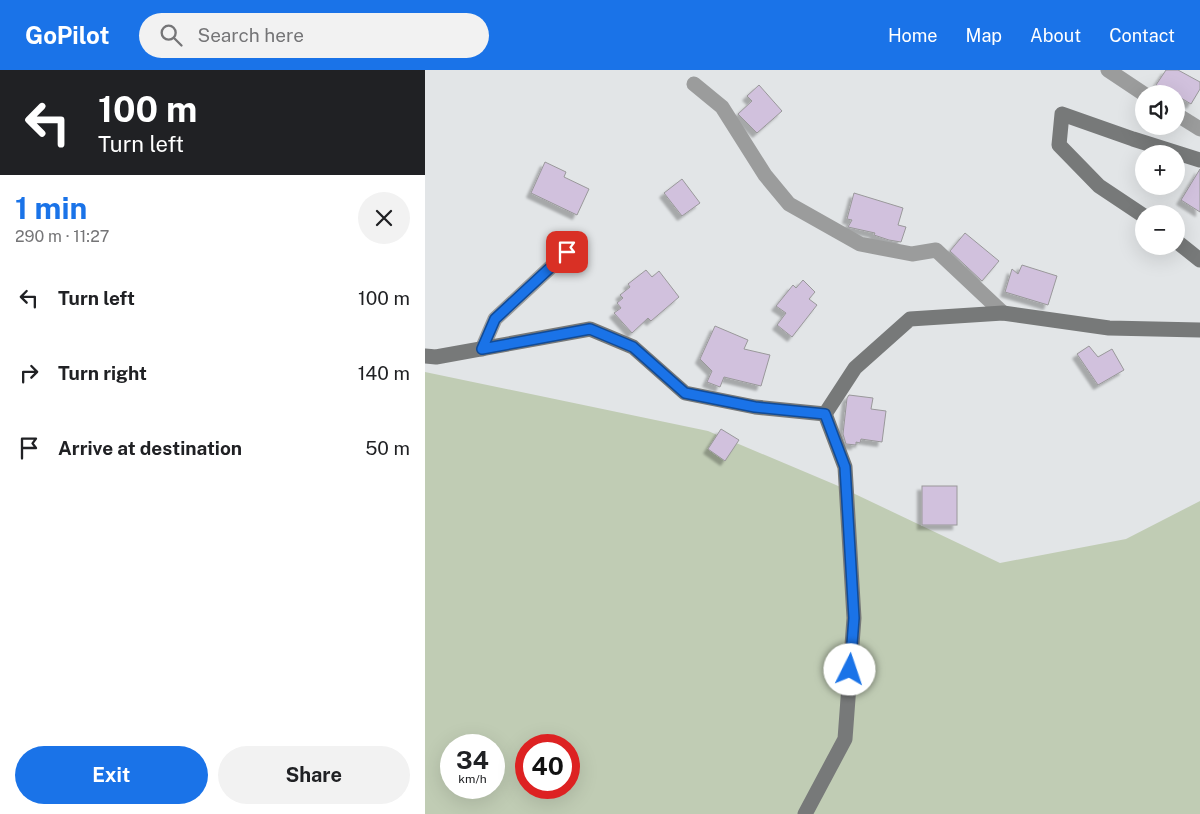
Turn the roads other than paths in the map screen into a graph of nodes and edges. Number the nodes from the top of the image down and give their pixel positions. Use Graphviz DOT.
graph roads {
  1 [pos="1107,70"];
  2 [pos="694,84"];
  3 [pos="1135,88"];
  4 [pos="1185,120"];
  5 [pos="1200,129"];
  6 [pos="1200,160"];
  7 [pos="1135,210"];
  8 [pos="1185,248"];
  9 [pos="567,252"];
  10 [pos="1200,260"];
  11 [pos="1003,313"];
  12 [pos="1200,330"];
  13 [pos="482,349"];
  14 [pos="425,356"];
  15 [pos="825,414"];
  16 [pos="805,814"];
  1 -- 3 [label="street"];
  2 -- 11 [label="street"];
  4 -- 5 [label="street"];
  6 -- 7 [label="street"];
  8 -- 10 [label="street"];
  9 -- 13 [label="street"];
  11 -- 12 [label="street"];
  11 -- 15 [label="street"];
  13 -- 14 [label="street"];
  13 -- 15 [label="street"];
  15 -- 16 [label="street"];
}
